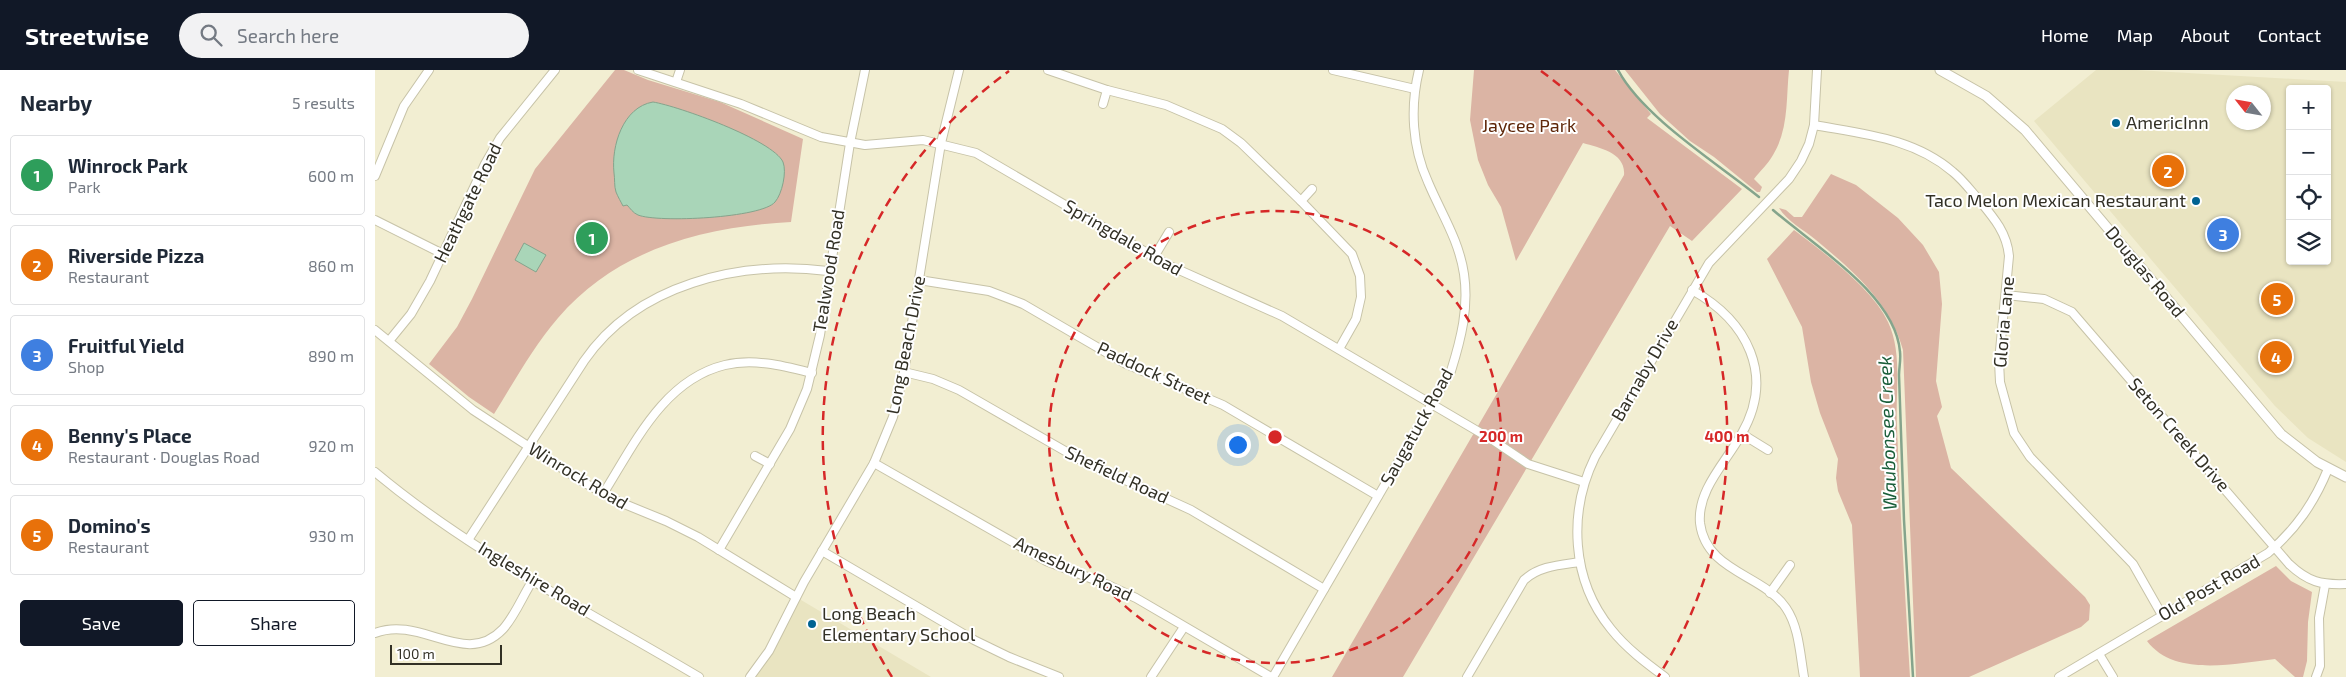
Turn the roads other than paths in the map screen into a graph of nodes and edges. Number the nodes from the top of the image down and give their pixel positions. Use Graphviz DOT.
graph roads {
  1 [pos="429,70"];
  2 [pos="555,70"];
  3 [pos="638,70"];
  4 [pos="680,70"];
  5 [pos="865,70"];
  6 [pos="959,70"];
  7 [pos="1048,70"];
  8 [pos="1333,70"];
  9 [pos="1419,70"];
  10 [pos="1817,70"];
  11 [pos="1940,70"];
  12 [pos="676,82"];
  13 [pos="1415,89"];
  14 [pos="1107,90"];
  15 [pos="1103,104"];
  16 [pos="1814,125"];
  17 [pos="850,143"];
  18 [pos="941,143"];
  19 [pos="375,176"];
  20 [pos="1312,189"];
  21 [pos="1301,201"];
  22 [pos="375,220"];
  23 [pos="1169,232"];
  24 [pos="443,254"];
  25 [pos="1154,257"];
  26 [pos="828,271"];
  27 [pos="919,280"];
  28 [pos="1692,290"];
  29 [pos="2006,296"];
  30 [pos="375,330"];
  31 [pos="389,341"];
  32 [pos="1339,349"];
  33 [pos="904,372"];
  34 [pos="812,373"];
  35 [pos="1432,404"];
  36 [pos="1742,434"];
  37 [pos="528,446"];
  38 [pos="1768,450"];
  39 [pos="755,456"];
  40 [pos="874,463"];
  41 [pos="770,464"];
  42 [pos="2328,469"];
  43 [pos="375,472"];
  44 [pos="2346,477"];
  45 [pos="1584,482"];
  46 [pos="603,494"];
  47 [pos="1378,496"];
  48 [pos="468,540"];
  49 [pos="2275,547"];
  50 [pos="719,550"];
  51 [pos="822,551"];
  52 [pos="1580,562"];
  53 [pos="1790,565"];
  54 [pos="533,580"];
  55 [pos="2346,584"];
  56 [pos="2325,585"];
  57 [pos="1324,588"];
  58 [pos="1770,594"];
  59 [pos="796,597"];
  60 [pos="2162,615"];
  61 [pos="1184,627"];
  62 [pos="376,630"];
  63 [pos="2099,654"];
  64 [pos="699,677"];
  65 [pos="750,677"];
  66 [pos="1059,677"];
  67 [pos="1151,677"];
  68 [pos="1272,677"];
  69 [pos="1467,677"];
  70 [pos="1665,677"];
  71 [pos="1804,677"];
  72 [pos="2059,677"];
  73 [pos="2113,677"];
  74 [pos="2316,677"];
  1 -- 19 [label="street"];
  2 -- 24 [label="street, Heathgate Road"];
  3 -- 12 [label="street, Springdale Road"];
  4 -- 12 [label="street"];
  5 -- 17 [label="street, Tealwood Road"];
  6 -- 18 [label="street, Long Beach Drive"];
  7 -- 14 [label="street"];
  8 -- 13 [label="street"];
  9 -- 13 [label="street, Saugatuck Road"];
  10 -- 16 [label="street, Barnaby Drive"];
  11 -- 42 [label="street, Douglas Road"];
  12 -- 17 [label="street, Springdale Road"];
  13 -- 35 [label="street, Saugatuck Road"];
  14 -- 15 [label="street"];
  14 -- 21 [label="street"];
  16 -- 28 [label="street, Barnaby Drive"];
  16 -- 29 [label="street, Gloria Lane"];
  17 -- 18 [label="street, Springdale Road"];
  17 -- 26 [label="street, Tealwood Road"];
  18 -- 25 [label="street, Springdale Road"];
  18 -- 27 [label="street, Long Beach Drive"];
  20 -- 21 [label="street"];
  21 -- 32 [label="street"];
  22 -- 24 [label="street"];
  23 -- 25 [label="street"];
  24 -- 31 [label="street, Heathgate Road"];
  25 -- 32 [label="street, Springdale Road"];
  26 -- 34 [label="street, Tealwood Road"];
  26 -- 37 [label="street"];
  27 -- 33 [label="street, Long Beach Drive"];
  27 -- 47 [label="street, Paddock Street"];
  28 -- 36 [label="street"];
  28 -- 45 [label="street, Barnaby Drive"];
  29 -- 49 [label="street, Seton Creek Drive"];
  29 -- 60 [label="street, Gloria Lane"];
  30 -- 31 [label="street, Winrock Road"];
  31 -- 37 [label="street, Winrock Road"];
  32 -- 35 [label="street, Springdale Road"];
  33 -- 40 [label="street, Long Beach Drive"];
  33 -- 57 [label="street, Shefield Road"];
  34 -- 41 [label="street, Tealwood Road"];
  34 -- 46 [label="street"];
  35 -- 45 [label="street, Springdale Road"];
  35 -- 47 [label="street, Saugatuck Road"];
  36 -- 38 [label="street"];
  36 -- 58 [label="street"];
  37 -- 46 [label="street, Winrock Road"];
  37 -- 48 [label="street"];
  39 -- 41 [label="street"];
  40 -- 51 [label="street, Long Beach Drive"];
  40 -- 61 [label="street, Amesbury Road"];
  41 -- 50 [label="street, Tealwood Road"];
  42 -- 44 [label="street, Douglas Road"];
  42 -- 49 [label="street, Old Post Road"];
  43 -- 48 [label="street, Ingleshire Road"];
  45 -- 52 [label="street, Barnaby Drive"];
  46 -- 50 [label="street, Winrock Road"];
  47 -- 57 [label="street, Saugatuck Road"];
  48 -- 54 [label="street, Ingleshire Road"];
  49 -- 56 [label="street, Seton Creek Drive"];
  49 -- 60 [label="street, Old Post Road"];
  50 -- 59 [label="street, Winrock Road"];
  51 -- 59 [label="street, Long Beach Drive"];
  51 -- 66 [label="street"];
  52 -- 69 [label="street"];
  52 -- 70 [label="street, Barnaby Drive"];
  53 -- 58 [label="street"];
  54 -- 62 [label="street"];
  54 -- 64 [label="street, Ingleshire Road"];
  55 -- 56 [label="street, Seton Creek Drive"];
  56 -- 74 [label="street"];
  57 -- 68 [label="street, Saugatuck Road"];
  58 -- 71 [label="street"];
  59 -- 65 [label="street, Long Beach Drive"];
  60 -- 63 [label="street, Old Post Road"];
  61 -- 67 [label="street"];
  61 -- 68 [label="street, Amesbury Road"];
  63 -- 72 [label="street, Old Post Road"];
  63 -- 73 [label="street"];
}
